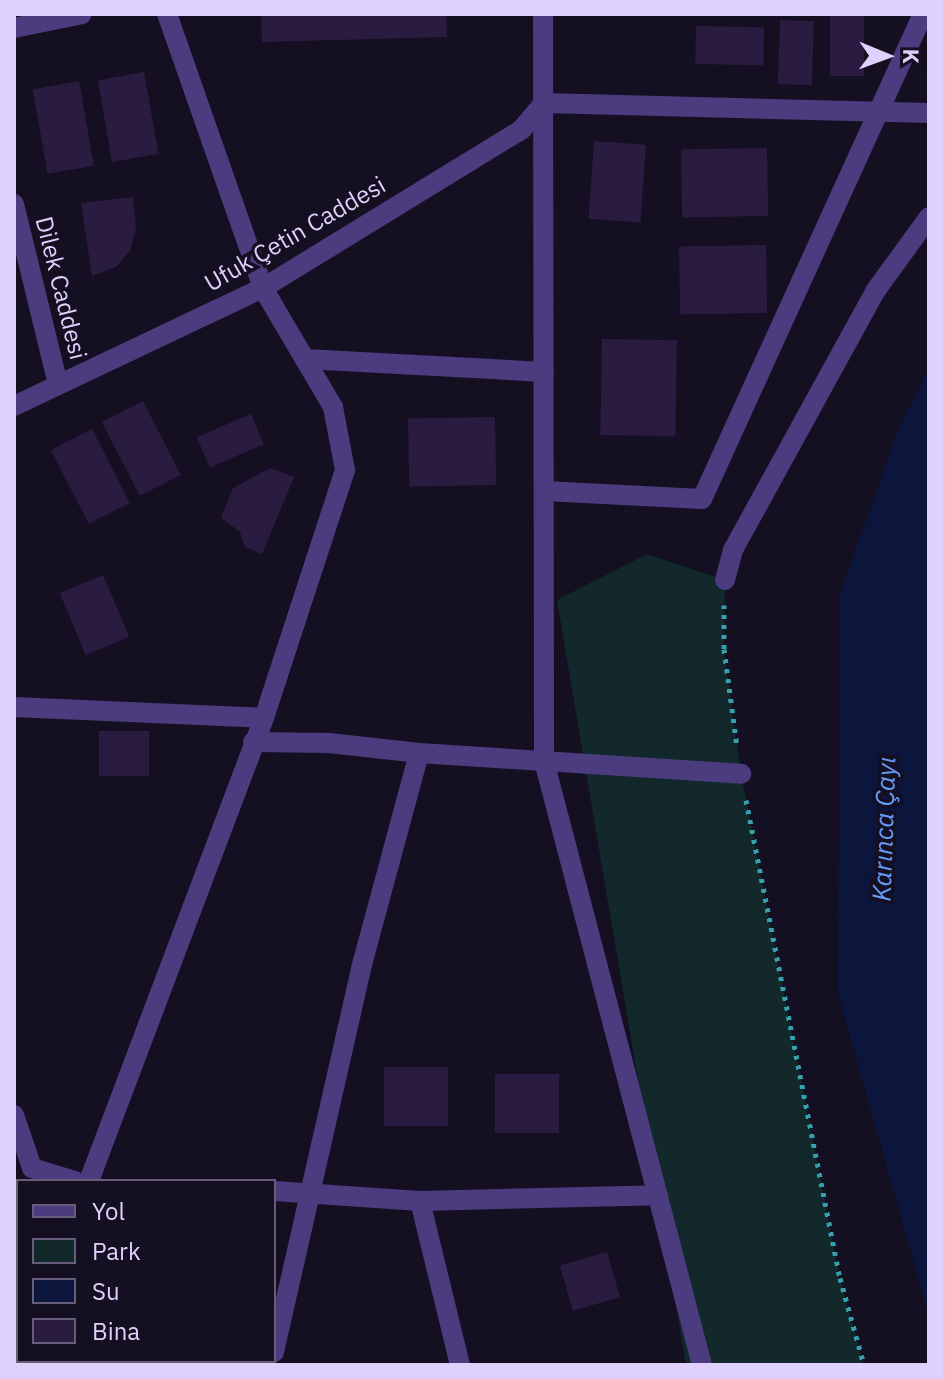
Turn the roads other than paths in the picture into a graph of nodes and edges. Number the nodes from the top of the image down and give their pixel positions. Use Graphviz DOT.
graph roads {
  1 [pos="82,14"];
  2 [pos="167,14"];
  3 [pos="543,14"];
  4 [pos="923,14"];
  5 [pos="14,28"];
  6 [pos="544,103"];
  7 [pos="881,111"];
  8 [pos="929,113"];
  9 [pos="14,204"];
  10 [pos="929,217"];
  11 [pos="263,288"];
  12 [pos="305,359"];
  13 [pos="544,372"];
  14 [pos="58,384"];
  15 [pos="14,406"];
  16 [pos="544,491"];
  17 [pos="725,580"];
  18 [pos="14,707"];
  19 [pos="264,718"];
  20 [pos="253,742"];
  21 [pos="419,753"];
  22 [pos="544,761"];
  23 [pos="741,774"];
  24 [pos="14,1115"];
  25 [pos="68,1179"];
  26 [pos="90,1179"];
  27 [pos="276,1191"];
  28 [pos="310,1193"];
  29 [pos="658,1195"];
  30 [pos="420,1201"];
  31 [pos="276,1343"];
  32 [pos="460,1365"];
  33 [pos="702,1365"];
  1 -- 5 [label="street"];
  2 -- 11 [label="street"];
  3 -- 6 [label="street"];
  4 -- 7 [label="street"];
  6 -- 7 [label="street"];
  6 -- 11 [label="street, Ufuk Çetin Caddesi"];
  6 -- 13 [label="street"];
  7 -- 8 [label="street"];
  7 -- 16 [label="street"];
  9 -- 14 [label="street, Dilek Caddesi"];
  10 -- 17 [label="street"];
  11 -- 12 [label="street"];
  11 -- 14 [label="street, Ufuk Çetin Caddesi"];
  12 -- 13 [label="street"];
  12 -- 19 [label="street"];
  13 -- 16 [label="street"];
  14 -- 15 [label="street, Ufuk Çetin Caddesi"];
  16 -- 22 [label="street"];
  18 -- 19 [label="street"];
  19 -- 20 [label="street"];
  20 -- 21 [label="street"];
  20 -- 26 [label="street"];
  21 -- 22 [label="street"];
  21 -- 28 [label="street"];
  22 -- 23 [label="street"];
  22 -- 29 [label="street"];
  24 -- 25 [label="street"];
  27 -- 28 [label="street"];
  28 -- 30 [label="street"];
  28 -- 31 [label="street"];
  29 -- 30 [label="street"];
  29 -- 33 [label="street"];
  30 -- 32 [label="street"];
}
